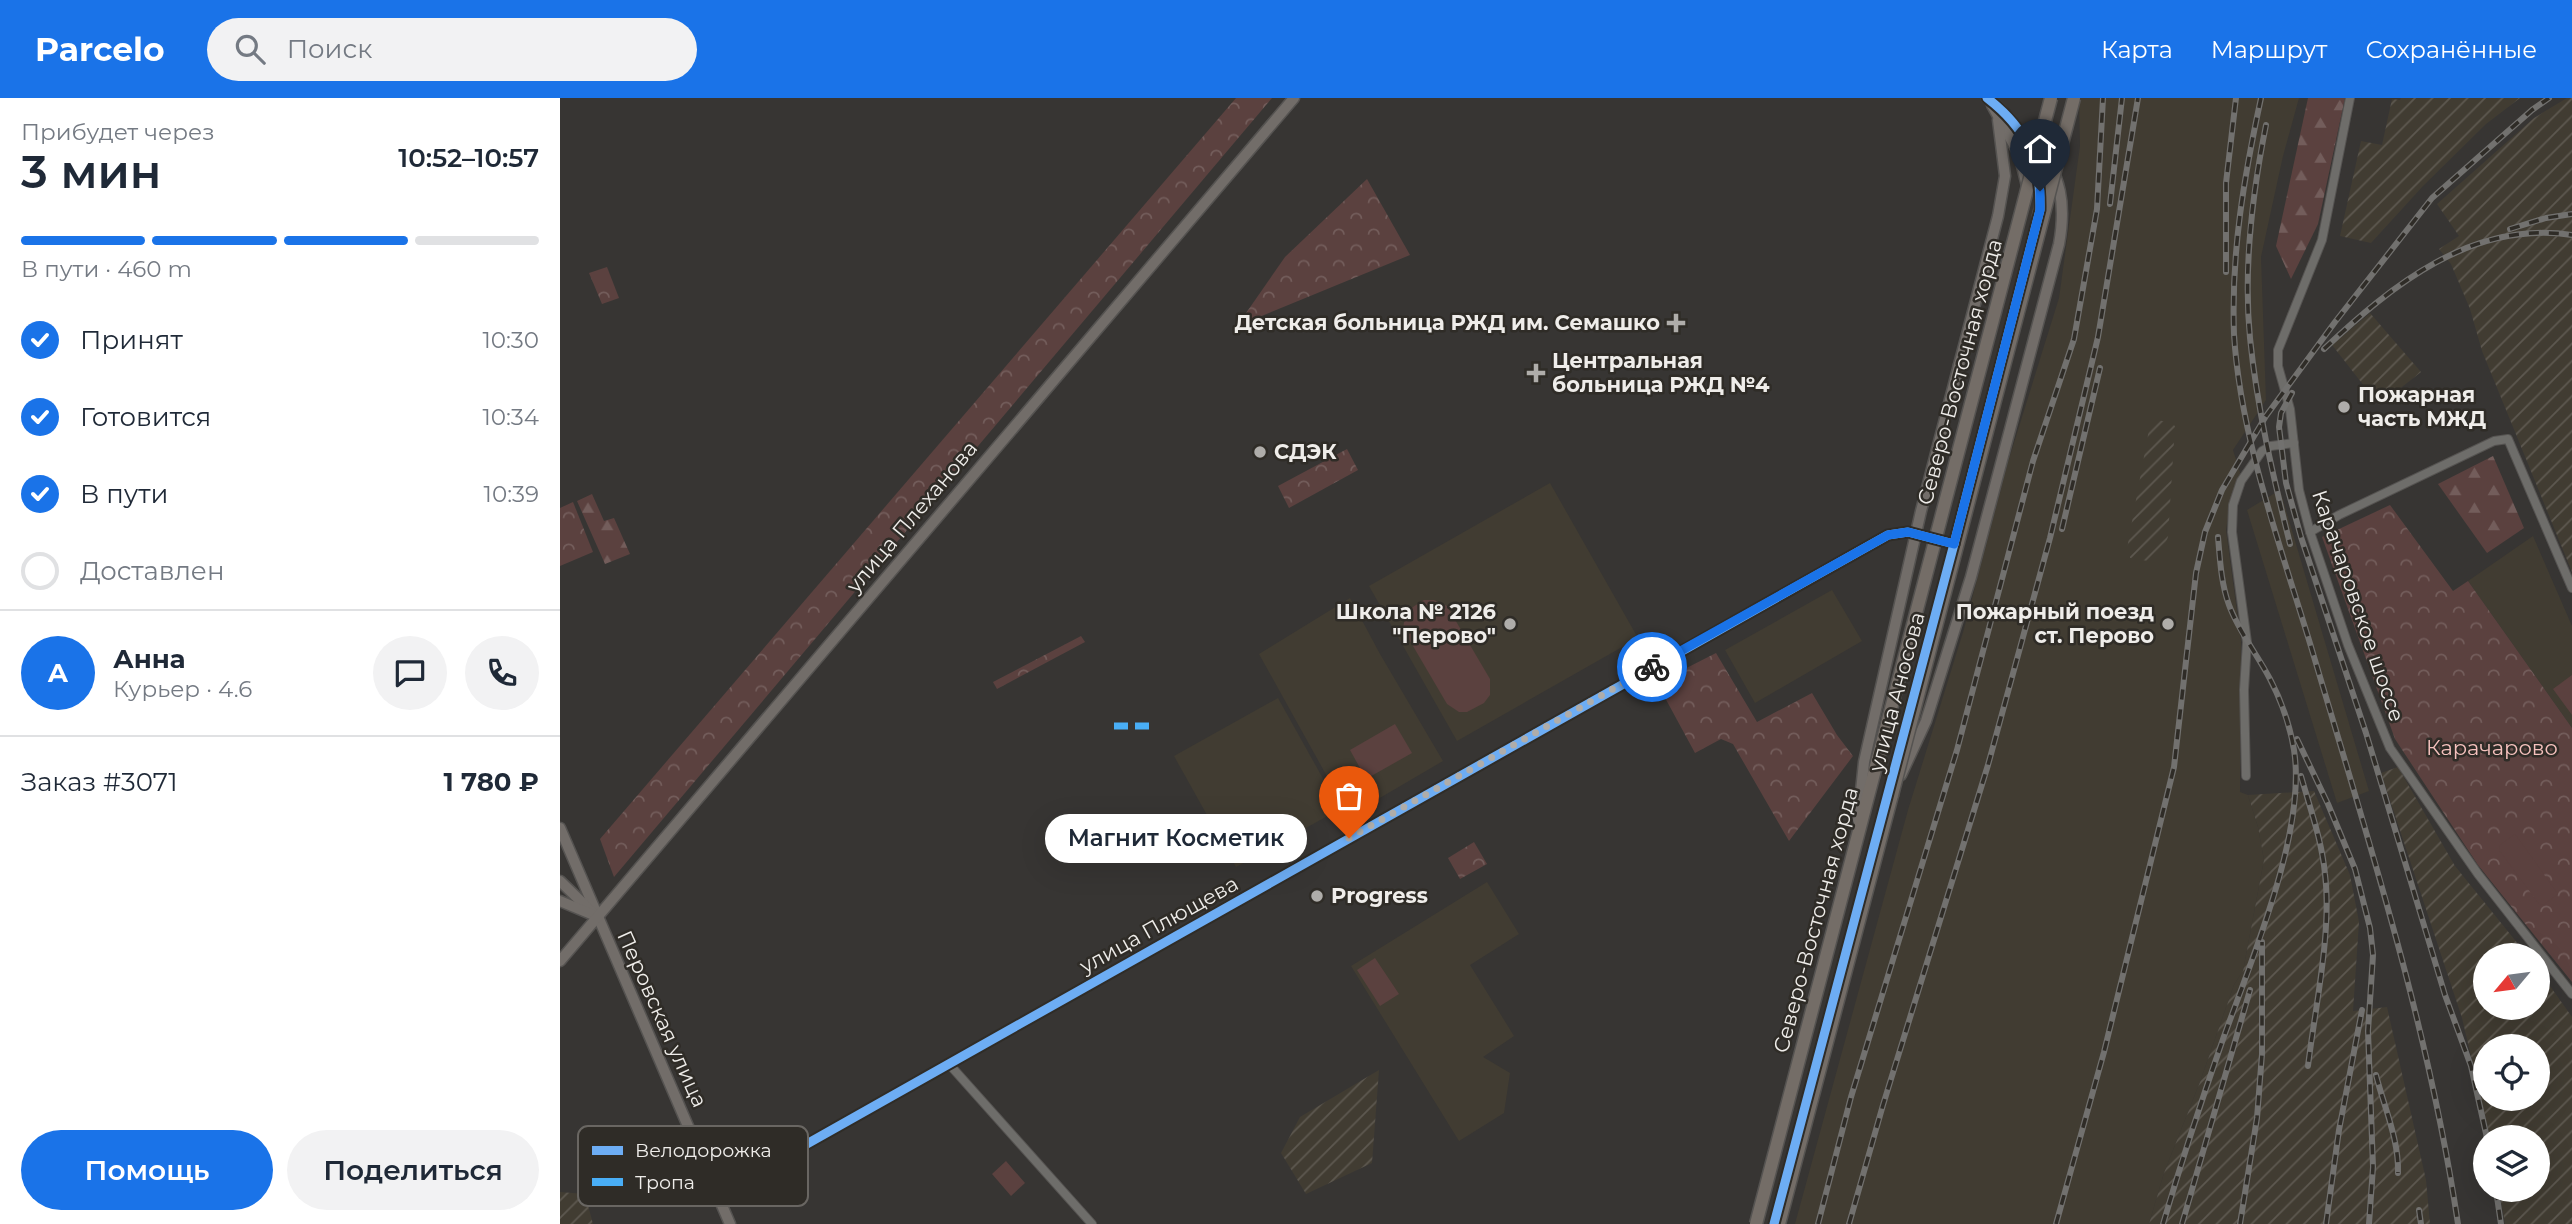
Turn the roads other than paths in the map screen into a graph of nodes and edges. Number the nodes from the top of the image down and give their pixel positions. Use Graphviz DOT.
graph roads {
  1 [pos="1294,98"];
  2 [pos="2051,98"];
  3 [pos="2074,98"];
  4 [pos="2350,98"];
  5 [pos="1988,99"];
  6 [pos="1997,114"];
  7 [pos="2022,132"];
  8 [pos="2294,443"];
  9 [pos="2310,532"];
  10 [pos="1938,540"];
  11 [pos="1954,544"];
  12 [pos="2572,588"];
  13 [pos="2246,776"];
  14 [pos="1892,794"];
  15 [pos="560,828"];
  16 [pos="1854,847"];
  17 [pos="560,881"];
  18 [pos="560,901"];
  19 [pos="597,917"];
  20 [pos="560,961"];
  21 [pos="2572,994"];
  22 [pos="949,1063"];
  23 [pos="688,1126"];
  24 [pos="808,1143"];
  25 [pos="723,1206"];
  26 [pos="730,1224"];
  27 [pos="1092,1224"];
  28 [pos="1756,1224"];
  29 [pos="1774,1224"];
  30 [pos="1779,1224"];
  1 -- 19 [label="street, улица Плеханова"];
  2 -- 16 [label="main road, Северо-Восточная хорда, bridge"];
  3 -- 14 [label="main road, Северо-Восточная хорда, bridge"];
  4 -- 8 [label="street, Карачаровское шоссе"];
  5 -- 6 [label="street, улица Аносова"];
  5 -- 7 [label="street"];
  6 -- 10 [label="street, улица Аносова"];
  6 -- 16 [label="street, bridge"];
  7 -- 11 [label="street, улица Аносова"];
  7 -- 14 [label="street, bridge"];
  8 -- 9 [label="street, Карачаровское шоссе"];
  8 -- 13 [label="street"];
  9 -- 12 [label="street"];
  9 -- 21 [label="street, Карачаровское шоссе"];
  10 -- 11 [label="street, улица Плющева"];
  10 -- 22 [label="street, улица Плющева"];
  10 -- 28 [label="street, улица Аносова"];
  11 -- 29 [label="street, улица Аносова"];
  14 -- 30 [label="main road, Северо-Восточная хорда"];
  15 -- 19 [label="street, Перовская улица"];
  16 -- 28 [label="main road, Северо-Восточная хорда, bridge"];
  17 -- 19 [label="street"];
  18 -- 19 [label="street"];
  19 -- 20 [label="street, улица Плеханова"];
  19 -- 23 [label="street, Перовская улица"];
  22 -- 24 [label="street, улица Плющева"];
  22 -- 27 [label="street"];
  25 -- 26 [label="street, Перовская улица"];
}
